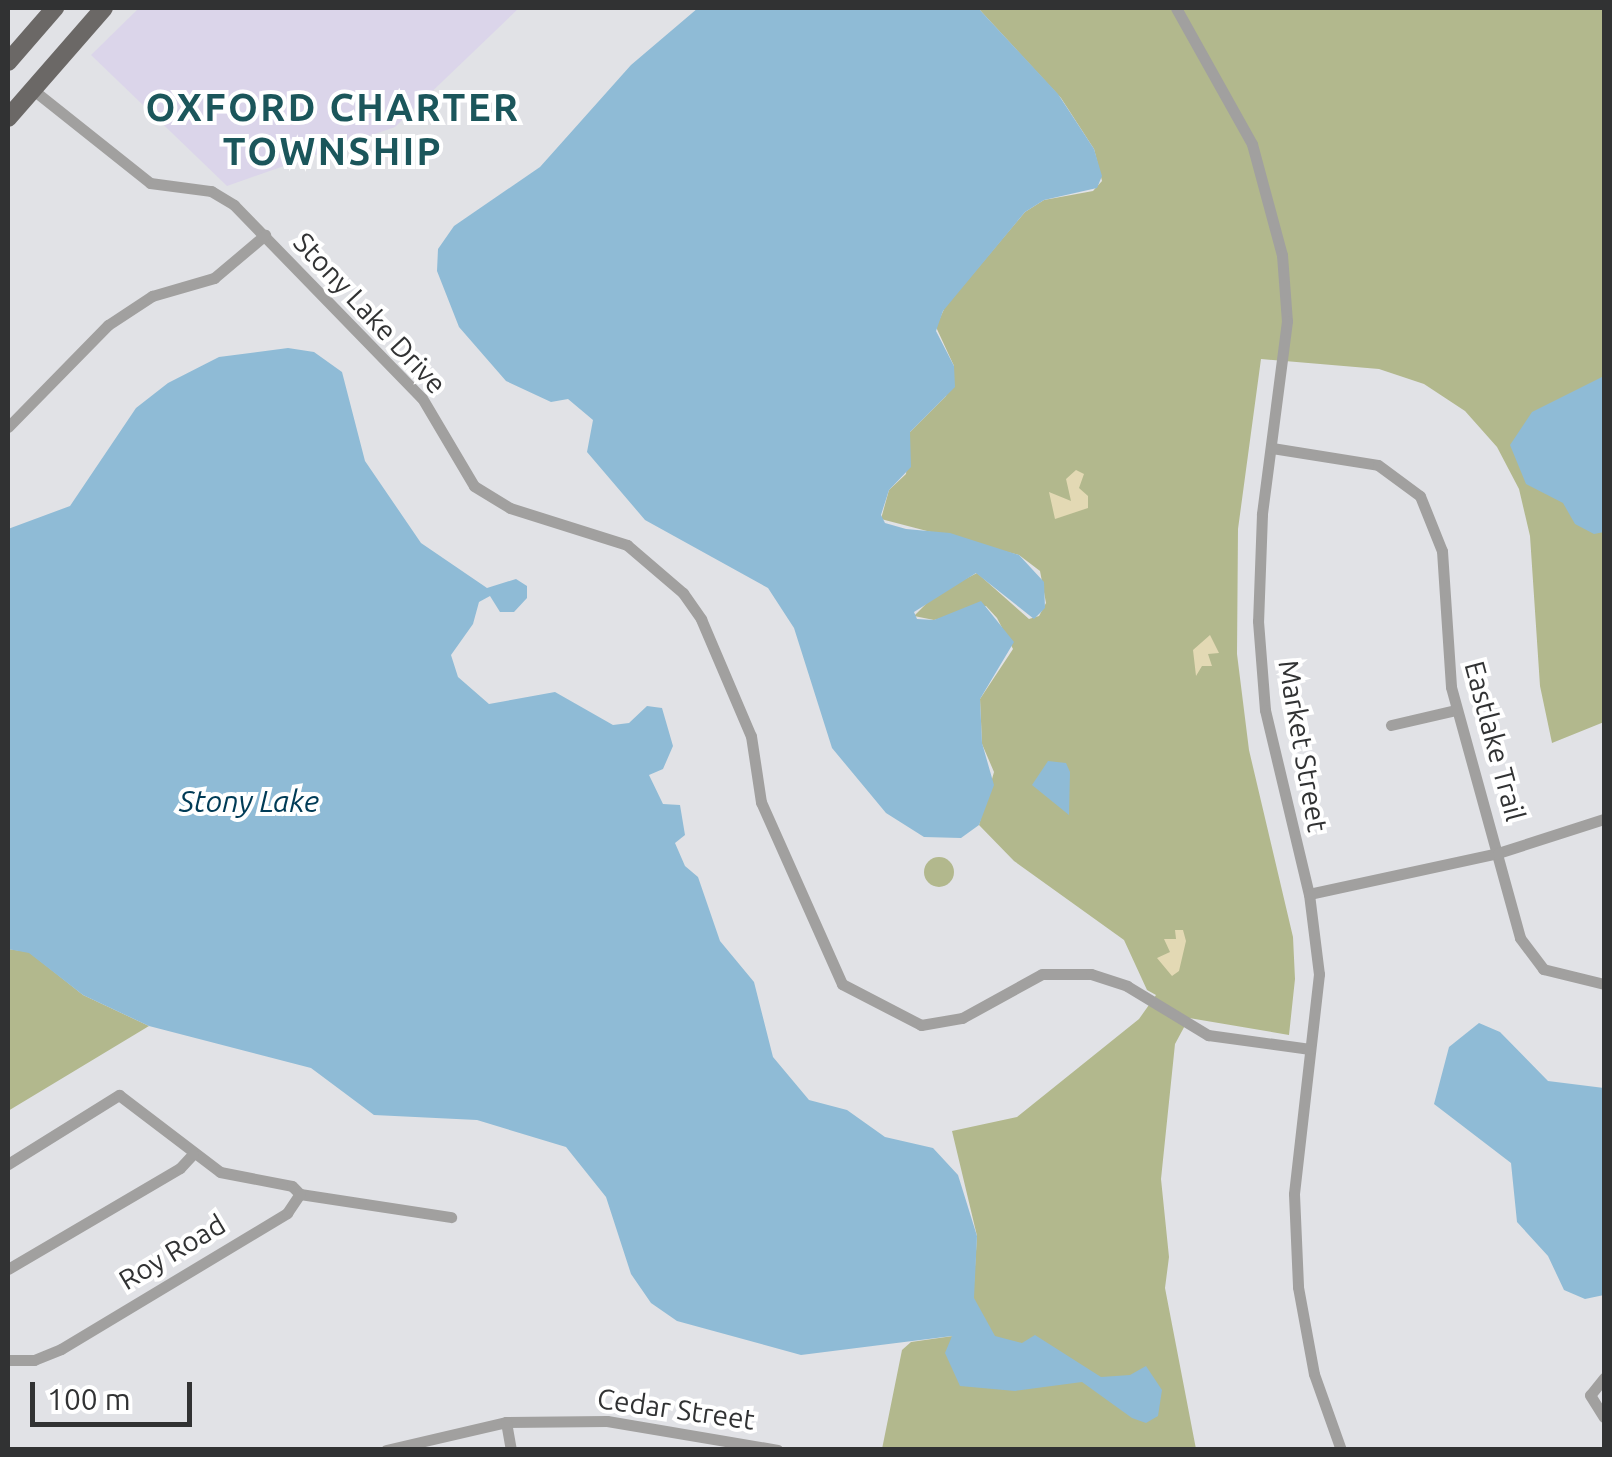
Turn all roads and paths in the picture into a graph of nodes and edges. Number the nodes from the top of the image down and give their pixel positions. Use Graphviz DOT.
graph roads {
  1 [pos="56,8"];
  2 [pos="104,8"];
  3 [pos="1176,8"];
  4 [pos="8,62"];
  5 [pos="32,89"];
  6 [pos="8,118"];
  7 [pos="265,235"];
  8 [pos="8,427"];
  9 [pos="1272,448"];
  10 [pos="1456,710"];
  11 [pos="1390,724"];
  12 [pos="1604,819"];
  13 [pos="1498,853"];
  14 [pos="1309,894"];
  15 [pos="1604,984"];
  16 [pos="1310,1048"];
  17 [pos="192,1154"];
  18 [pos="8,1164"];
  19 [pos="300,1194"];
  20 [pos="451,1216"];
  21 [pos="8,1268"];
  22 [pos="8,1360"];
  23 [pos="1604,1378"];
  24 [pos="1604,1417"];
  25 [pos="506,1422"];
  26 [pos="386,1450"];
  27 [pos="511,1450"];
  28 [pos="778,1450"];
  29 [pos="1341,1450"];
  1 -- 4 [label="main road"];
  2 -- 5 [label="main road"];
  3 -- 9 [label="street, Market Street"];
  5 -- 6 [label="main road"];
  5 -- 7 [label="street, Stony Lake Drive"];
  7 -- 8 [label="street"];
  7 -- 16 [label="street, Stony Lake Drive"];
  9 -- 10 [label="street, Eastlake Trail"];
  9 -- 14 [label="street, Market Street"];
  10 -- 11 [label="street"];
  10 -- 13 [label="street, Eastlake Trail"];
  12 -- 13 [label="street"];
  13 -- 14 [label="street"];
  13 -- 15 [label="street, Eastlake Trail"];
  14 -- 16 [label="street, Market Street"];
  16 -- 29 [label="street, Market Street"];
  17 -- 18 [label="street"];
  17 -- 19 [label="street"];
  17 -- 21 [label="street"];
  19 -- 20 [label="street"];
  19 -- 22 [label="street, Roy Road"];
  23 -- 24 [label="street"];
  25 -- 26 [label="street, Cedar Street"];
  25 -- 27 [label="street"];
  25 -- 28 [label="street, Cedar Street"];
}
